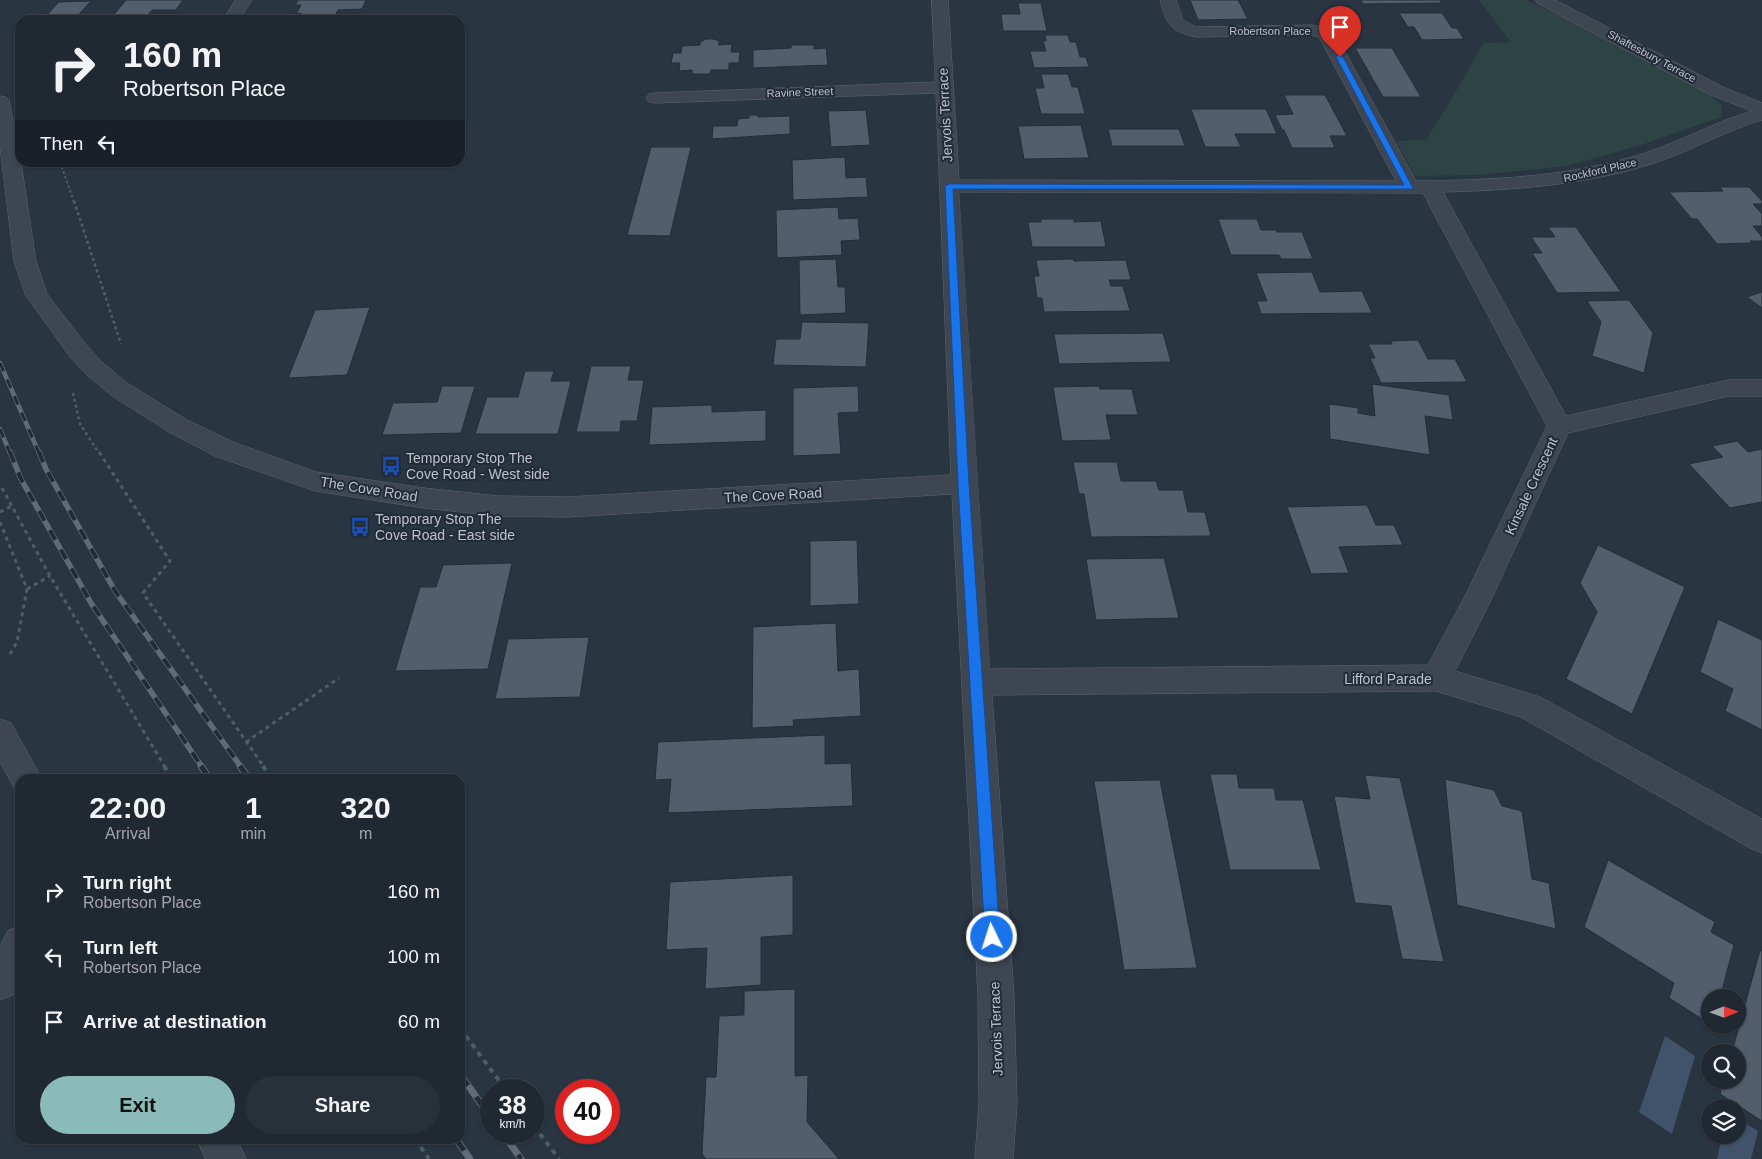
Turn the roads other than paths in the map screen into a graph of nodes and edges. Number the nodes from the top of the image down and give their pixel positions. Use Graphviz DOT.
graph roads {
  1 [pos="244,0"];
  2 [pos="940,0"];
  3 [pos="1168,0"];
  4 [pos="1543,0"];
  5 [pos="234,15"];
  6 [pos="944,87"];
  7 [pos="655,98"];
  8 [pos="0,101"];
  9 [pos="1762,109"];
  10 [pos="1762,114"];
  11 [pos="15,142"];
  12 [pos="17,167"];
  13 [pos="949,186"];
  14 [pos="1420,187"];
  15 [pos="1762,388"];
  16 [pos="1560,426"];
  17 [pos="964,484"];
  18 [pos="1436,678"];
  19 [pos="976,682"];
  20 [pos="0,733"];
  21 [pos="23,774"];
  22 [pos="1762,837"];
  23 [pos="15,953"];
  24 [pos="0,982"];
  25 [pos="219,1144"];
  26 [pos="227,1159"];
  27 [pos="994,1159"];
  1 -- 5 [label="street"];
  2 -- 6 [label="street, Jervois Terrace"];
  3 -- 14 [label="street, Robertson Place"];
  4 -- 9 [label="street, Shaftesbury Terrace"];
  6 -- 7 [label="street, Ravine Street"];
  6 -- 13 [label="street, Jervois Terrace"];
  8 -- 11 [label="street, The Cove Road"];
  10 -- 14 [label="street, Rockford Place"];
  12 -- 17 [label="street, The Cove Road"];
  13 -- 14 [label="street"];
  13 -- 17 [label="street, Jervois Terrace"];
  14 -- 16 [label="street"];
  15 -- 16 [label="street, Kinsale Crescent"];
  16 -- 18 [label="street, Kinsale Crescent"];
  17 -- 19 [label="street, Jervois Terrace"];
  18 -- 19 [label="street, Lifford Parade"];
  18 -- 22 [label="street, Lifford Parade"];
  19 -- 27 [label="street, Jervois Terrace"];
  20 -- 21 [label="street"];
  23 -- 24 [label="street"];
  25 -- 26 [label="street"];
}
